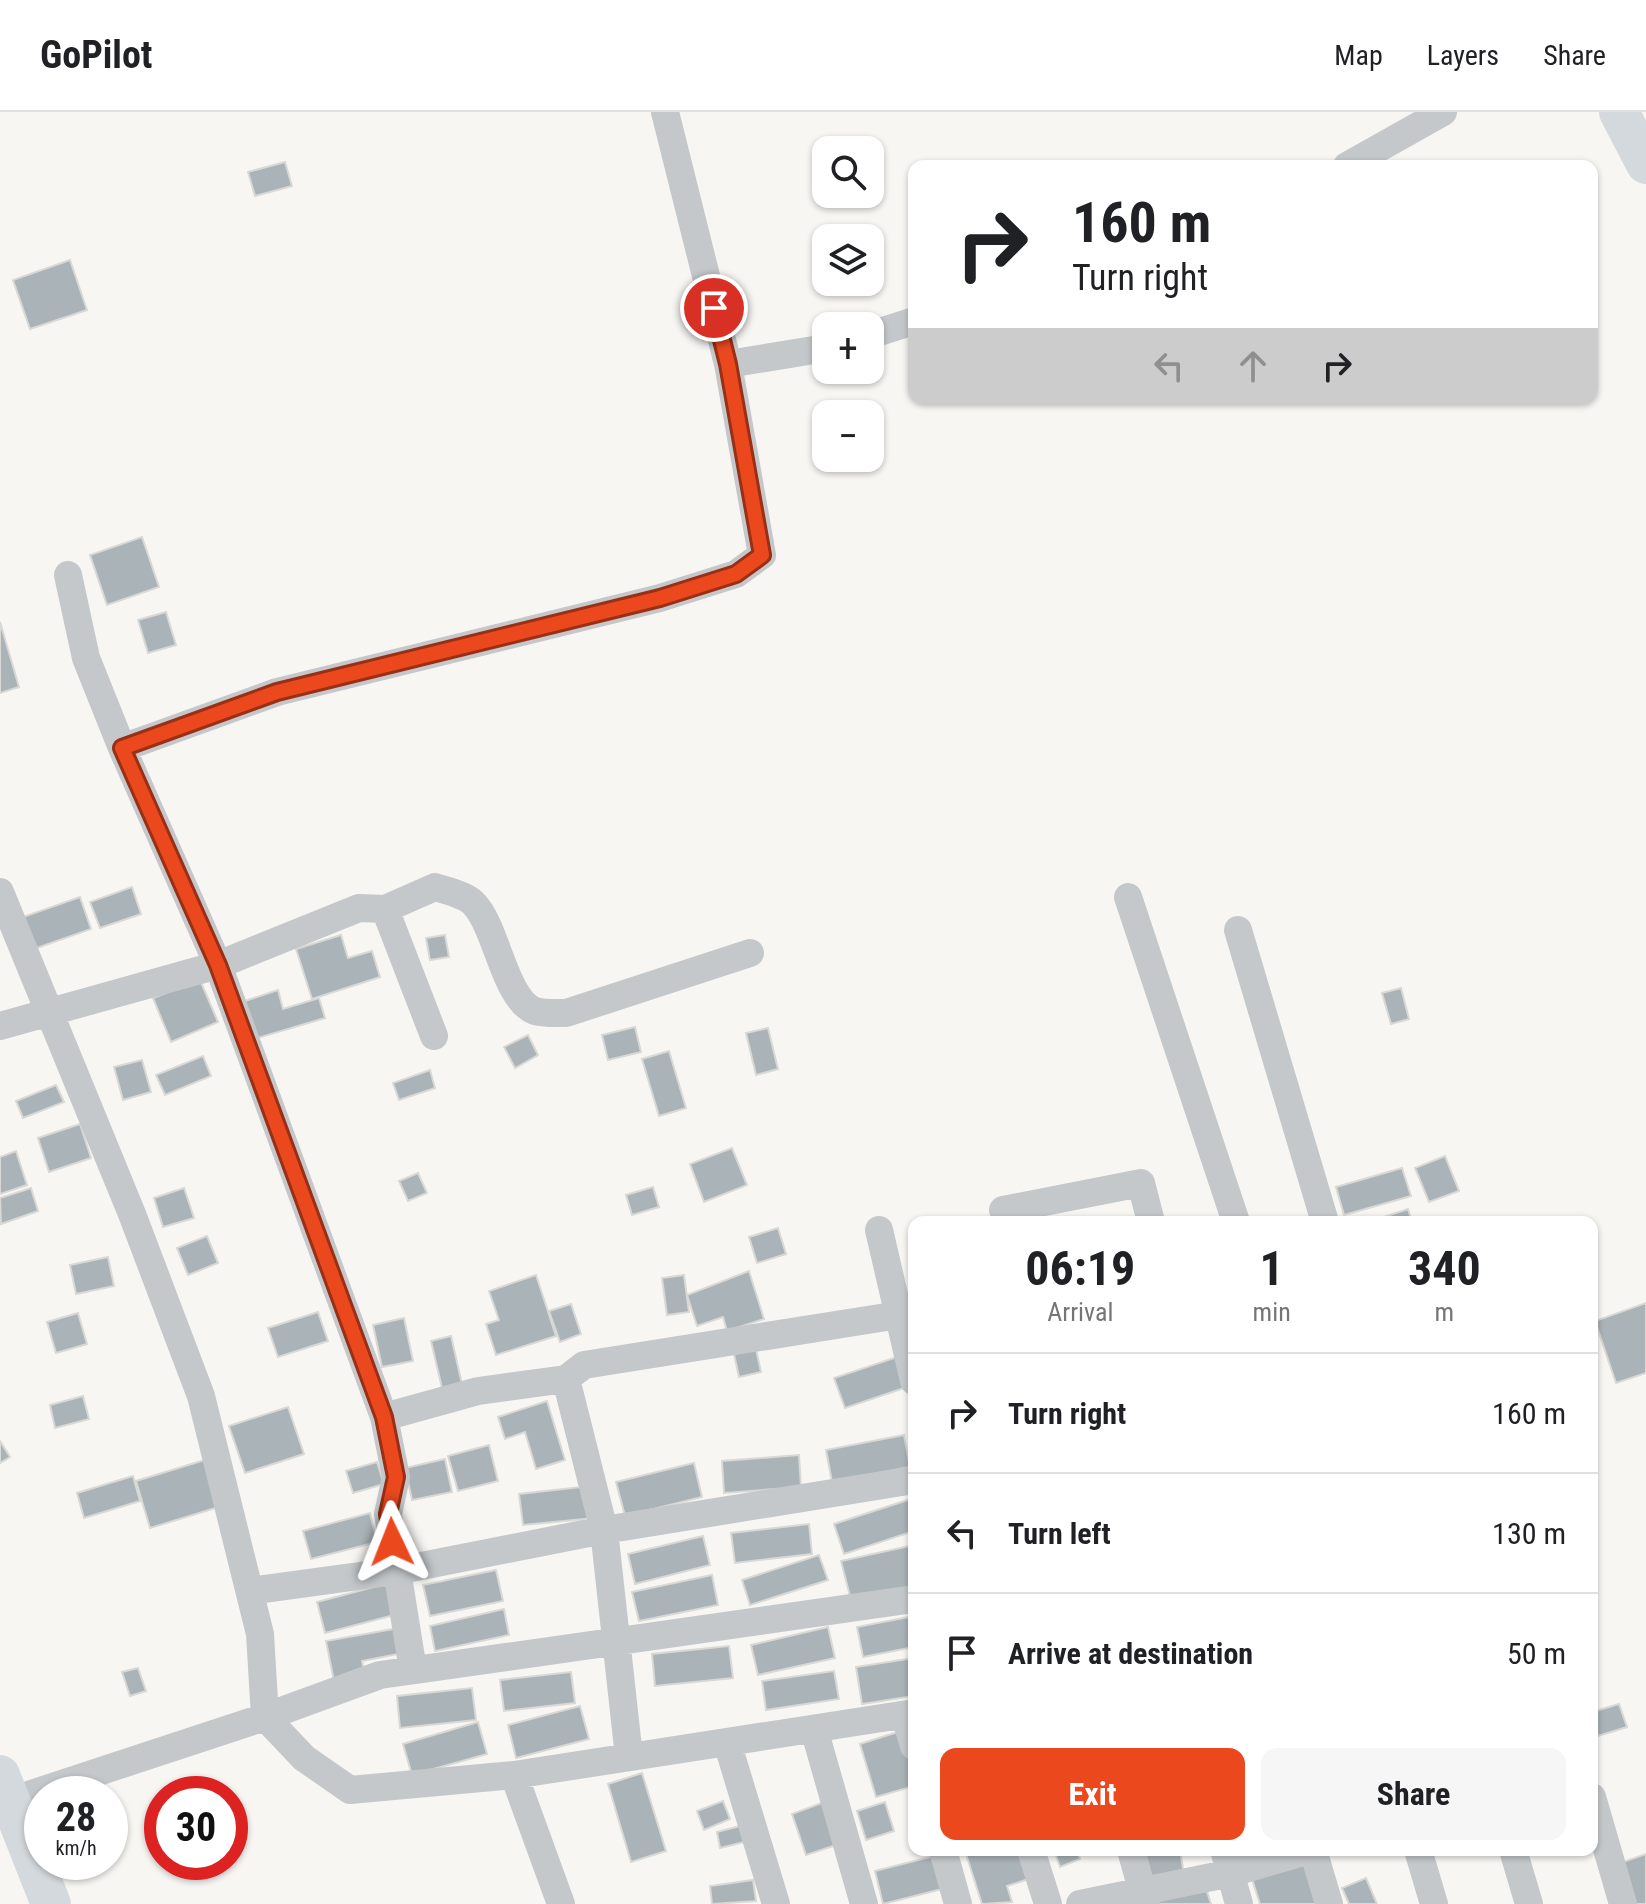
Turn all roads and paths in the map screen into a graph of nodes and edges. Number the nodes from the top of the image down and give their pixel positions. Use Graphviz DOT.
graph roads {
  1 [pos="665,112"];
  2 [pos="1443,112"];
  3 [pos="1619,112"];
  4 [pos="1358,160"];
  5 [pos="1646,164"];
  6 [pos="908,323"];
  7 [pos="884,331"];
  8 [pos="812,350"];
  9 [pos="728,364"];
  10 [pos="68,575"];
  11 [pos="122,748"];
  12 [pos="0,892"];
  13 [pos="1128,897"];
  14 [pos="385,909"];
  15 [pos="1238,930"];
  16 [pos="750,953"];
  17 [pos="218,965"];
  18 [pos="49,1011"];
  19 [pos="0,1026"];
  20 [pos="434,1036"];
  21 [pos="1003,1210"];
  22 [pos="1149,1216"];
  23 [pos="1234,1216"];
  24 [pos="1323,1216"];
  25 [pos="879,1230"];
  26 [pos="899,1315"];
  27 [pos="908,1355"];
  28 [pos="566,1379"];
  29 [pos="384,1417"];
  30 [pos="908,1481"];
  31 [pos="604,1530"];
  32 [pos="396,1571"];
  33 [pos="250,1591"];
  34 [pos="908,1600"];
  35 [pos="615,1642"];
  36 [pos="413,1670"];
  37 [pos="908,1714"];
  38 [pos="265,1717"];
  39 [pos="814,1729"];
  40 [pos="727,1742"];
  41 [pos="629,1757"];
  42 [pos="514,1775"];
  43 [pos="5,1788"];
  44 [pos="1598,1818"];
  45 [pos="945,1856"];
  46 [pos="1033,1856"];
  47 [pos="1133,1856"];
  48 [pos="1270,1856"];
  49 [pos="1314,1856"];
  50 [pos="1420,1856"];
  51 [pos="1515,1856"];
  52 [pos="1227,1862"];
  53 [pos="1144,1898"];
  54 [pos="51,1904"];
  55 [pos="561,1904"];
  56 [pos="776,1904"];
  57 [pos="864,1904"];
  58 [pos="958,1904"];
  59 [pos="1048,1904"];
  60 [pos="1080,1904"];
  61 [pos="1239,1904"];
  62 [pos="1329,1904"];
  63 [pos="1434,1904"];
  64 [pos="1529,1904"];
  65 [pos="1623,1904"];
  1 -- 9 [label="street"];
  2 -- 4 [label="street"];
  3 -- 5 [label="street"];
  6 -- 7 [label="street"];
  8 -- 9 [label="street"];
  9 -- 11 [label="street"];
  10 -- 11 [label="street"];
  11 -- 17 [label="street"];
  12 -- 18 [label="street"];
  13 -- 23 [label="street"];
  14 -- 16 [label="street"];
  14 -- 17 [label="street"];
  14 -- 20 [label="street"];
  15 -- 24 [label="street"];
  17 -- 18 [label="street"];
  17 -- 29 [label="street"];
  18 -- 19 [label="street"];
  18 -- 33 [label="street"];
  21 -- 22 [label="street"];
  25 -- 26 [label="street"];
  26 -- 27 [label="street"];
  26 -- 28 [label="street"];
  28 -- 29 [label="street"];
  28 -- 31 [label="street"];
  29 -- 32 [label="street"];
  30 -- 31 [label="street"];
  31 -- 32 [label="street"];
  31 -- 35 [label="street"];
  32 -- 33 [label="street"];
  32 -- 36 [label="street"];
  33 -- 38 [label="street"];
  34 -- 35 [label="street"];
  35 -- 36 [label="street"];
  35 -- 41 [label="street"];
  36 -- 38 [label="street"];
  37 -- 39 [label="street"];
  38 -- 42 [label="street"];
  38 -- 43 [label="street"];
  39 -- 40 [label="street"];
  39 -- 57 [label="street"];
  40 -- 41 [label="street"];
  40 -- 56 [label="street"];
  41 -- 42 [label="street"];
  42 -- 55 [label="street"];
  43 -- 54 [label="street"];
  44 -- 65 [label="street"];
  45 -- 58 [label="street"];
  46 -- 59 [label="street"];
  47 -- 53 [label="street"];
  48 -- 52 [label="street"];
  49 -- 62 [label="street"];
  50 -- 63 [label="street"];
  51 -- 64 [label="street"];
  52 -- 53 [label="street"];
  52 -- 61 [label="street"];
  53 -- 60 [label="street"];
}
